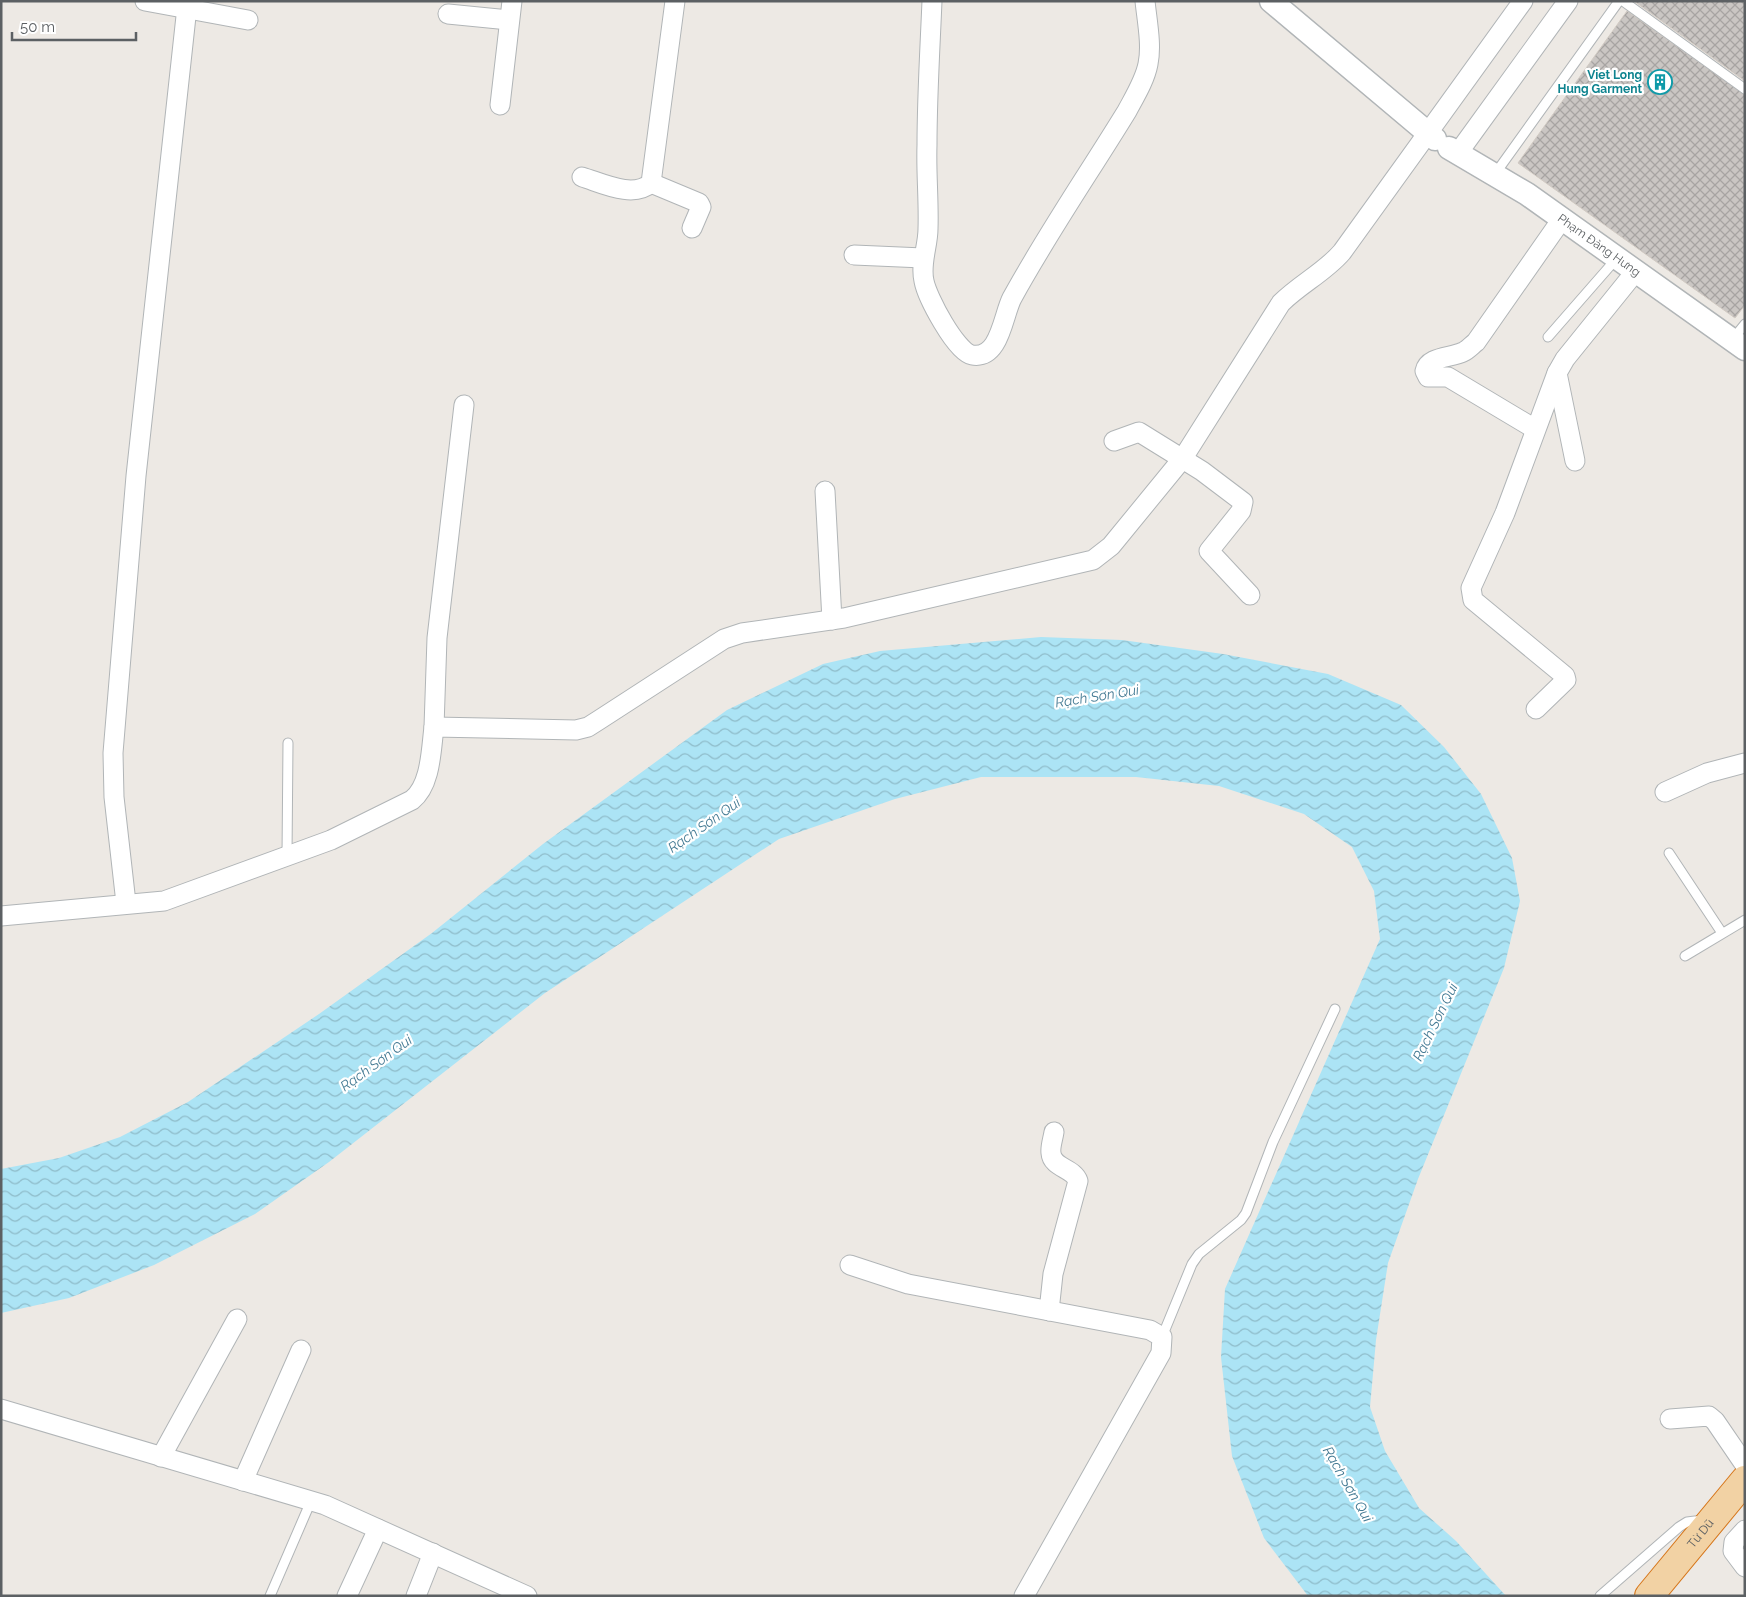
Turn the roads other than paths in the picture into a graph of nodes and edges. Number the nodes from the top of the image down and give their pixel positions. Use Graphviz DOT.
graph roads {
  1 [pos="145,1"];
  2 [pos="512,1"];
  3 [pos="675,1"];
  4 [pos="932,1"];
  5 [pos="1145,1"];
  6 [pos="1271,1"];
  7 [pos="1523,1"];
  8 [pos="1568,1"];
  9 [pos="1621,1"];
  10 [pos="187,7"];
  11 [pos="448,14"];
  12 [pos="248,20"];
  13 [pos="509,20"];
  14 [pos="1745,89"];
  15 [pos="500,106"];
  16 [pos="1442,144"];
  17 [pos="1494,174"];
  18 [pos="582,177"];
  19 [pos="651,183"];
  20 [pos="1562,219"];
  21 [pos="692,228"];
  22 [pos="854,255"];
  23 [pos="923,258"];
  24 [pos="1617,258"];
  25 [pos="1636,271"];
  26 [pos="1548,337"];
  27 [pos="1741,338"];
  28 [pos="1557,373"];
  29 [pos="464,406"];
  30 [pos="1535,429"];
  31 [pos="1114,441"];
  32 [pos="1575,461"];
  33 [pos="1192,464"];
  34 [pos="825,491"];
  35 [pos="1250,595"];
  36 [pos="832,620"];
  37 [pos="1536,709"];
  38 [pos="434,727"];
  39 [pos="288,743"];
  40 [pos="1745,763"];
  41 [pos="1666,792"];
  42 [pos="1669,853"];
  43 [pos="287,856"];
  44 [pos="126,904"];
  45 [pos="1,916"];
  46 [pos="1745,920"];
  47 [pos="1722,933"];
  48 [pos="1685,956"];
  49 [pos="1335,1009"];
  50 [pos="1054,1132"];
  51 [pos="850,1265"];
  52 [pos="1049,1311"];
  53 [pos="237,1318"];
  54 [pos="1162,1337"];
  55 [pos="300,1350"];
  56 [pos="1,1409"];
  57 [pos="1670,1419"];
  58 [pos="161,1456"];
  59 [pos="243,1480"];
  60 [pos="1743,1482"];
  61 [pos="311,1501"];
  62 [pos="1712,1519"];
  63 [pos="378,1528"];
  64 [pos="1745,1530"];
  65 [pos="433,1553"];
  66 [pos="1745,1567"];
  67 [pos="1653,1591"];
  68 [pos="270,1596"];
  69 [pos="347,1596"];
  70 [pos="416,1596"];
  71 [pos="527,1596"];
  72 [pos="1024,1596"];
  73 [pos="1600,1596"];
  1 -- 10 [label="street"];
  2 -- 13 [label="street"];
  3 -- 19 [label="street"];
  4 -- 23 [label="street"];
  5 -- 23 [label="street"];
  6 -- 16 [label="street, Phạm Đăng Hưng"];
  7 -- 16 [label="street"];
  8 -- 16 [label="street"];
  9 -- 14 [label="lane"];
  9 -- 17 [label="lane"];
  10 -- 12 [label="street"];
  10 -- 44 [label="street"];
  11 -- 13 [label="street"];
  13 -- 15 [label="street"];
  16 -- 17 [label="street, Phạm Đăng Hưng"];
  16 -- 33 [label="street"];
  17 -- 20 [label="street, Phạm Đăng Hưng"];
  18 -- 19 [label="street"];
  19 -- 21 [label="street"];
  20 -- 24 [label="street, Phạm Đăng Hưng"];
  20 -- 30 [label="street"];
  22 -- 23 [label="street"];
  24 -- 25 [label="street, Phạm Đăng Hưng"];
  24 -- 26 [label="lane"];
  25 -- 27 [label="street, Phạm Đăng Hưng"];
  25 -- 28 [label="street"];
  28 -- 30 [label="street"];
  28 -- 32 [label="street"];
  29 -- 38 [label="street"];
  30 -- 37 [label="street"];
  31 -- 33 [label="street"];
  33 -- 35 [label="street"];
  33 -- 36 [label="street"];
  34 -- 36 [label="street"];
  36 -- 38 [label="street"];
  38 -- 43 [label="street"];
  39 -- 43 [label="lane"];
  40 -- 41 [label="street"];
  42 -- 47 [label="lane"];
  43 -- 44 [label="street"];
  44 -- 45 [label="street"];
  46 -- 47 [label="lane"];
  47 -- 48 [label="lane"];
  49 -- 54 [label="lane"];
  50 -- 52 [label="street"];
  51 -- 52 [label="street"];
  52 -- 54 [label="street"];
  53 -- 58 [label="street"];
  54 -- 72 [label="street"];
  55 -- 59 [label="street"];
  56 -- 58 [label="street"];
  57 -- 60 [label="street"];
  58 -- 59 [label="street"];
  59 -- 61 [label="street"];
  60 -- 62 [label="highway, Từ Dũ"];
  61 -- 63 [label="street"];
  61 -- 68 [label="lane"];
  62 -- 67 [label="highway, Từ Dũ"];
  62 -- 73 [label="lane"];
  63 -- 65 [label="street"];
  63 -- 69 [label="street"];
  64 -- 66 [label="street"];
  65 -- 70 [label="street"];
  65 -- 71 [label="street"];
}
